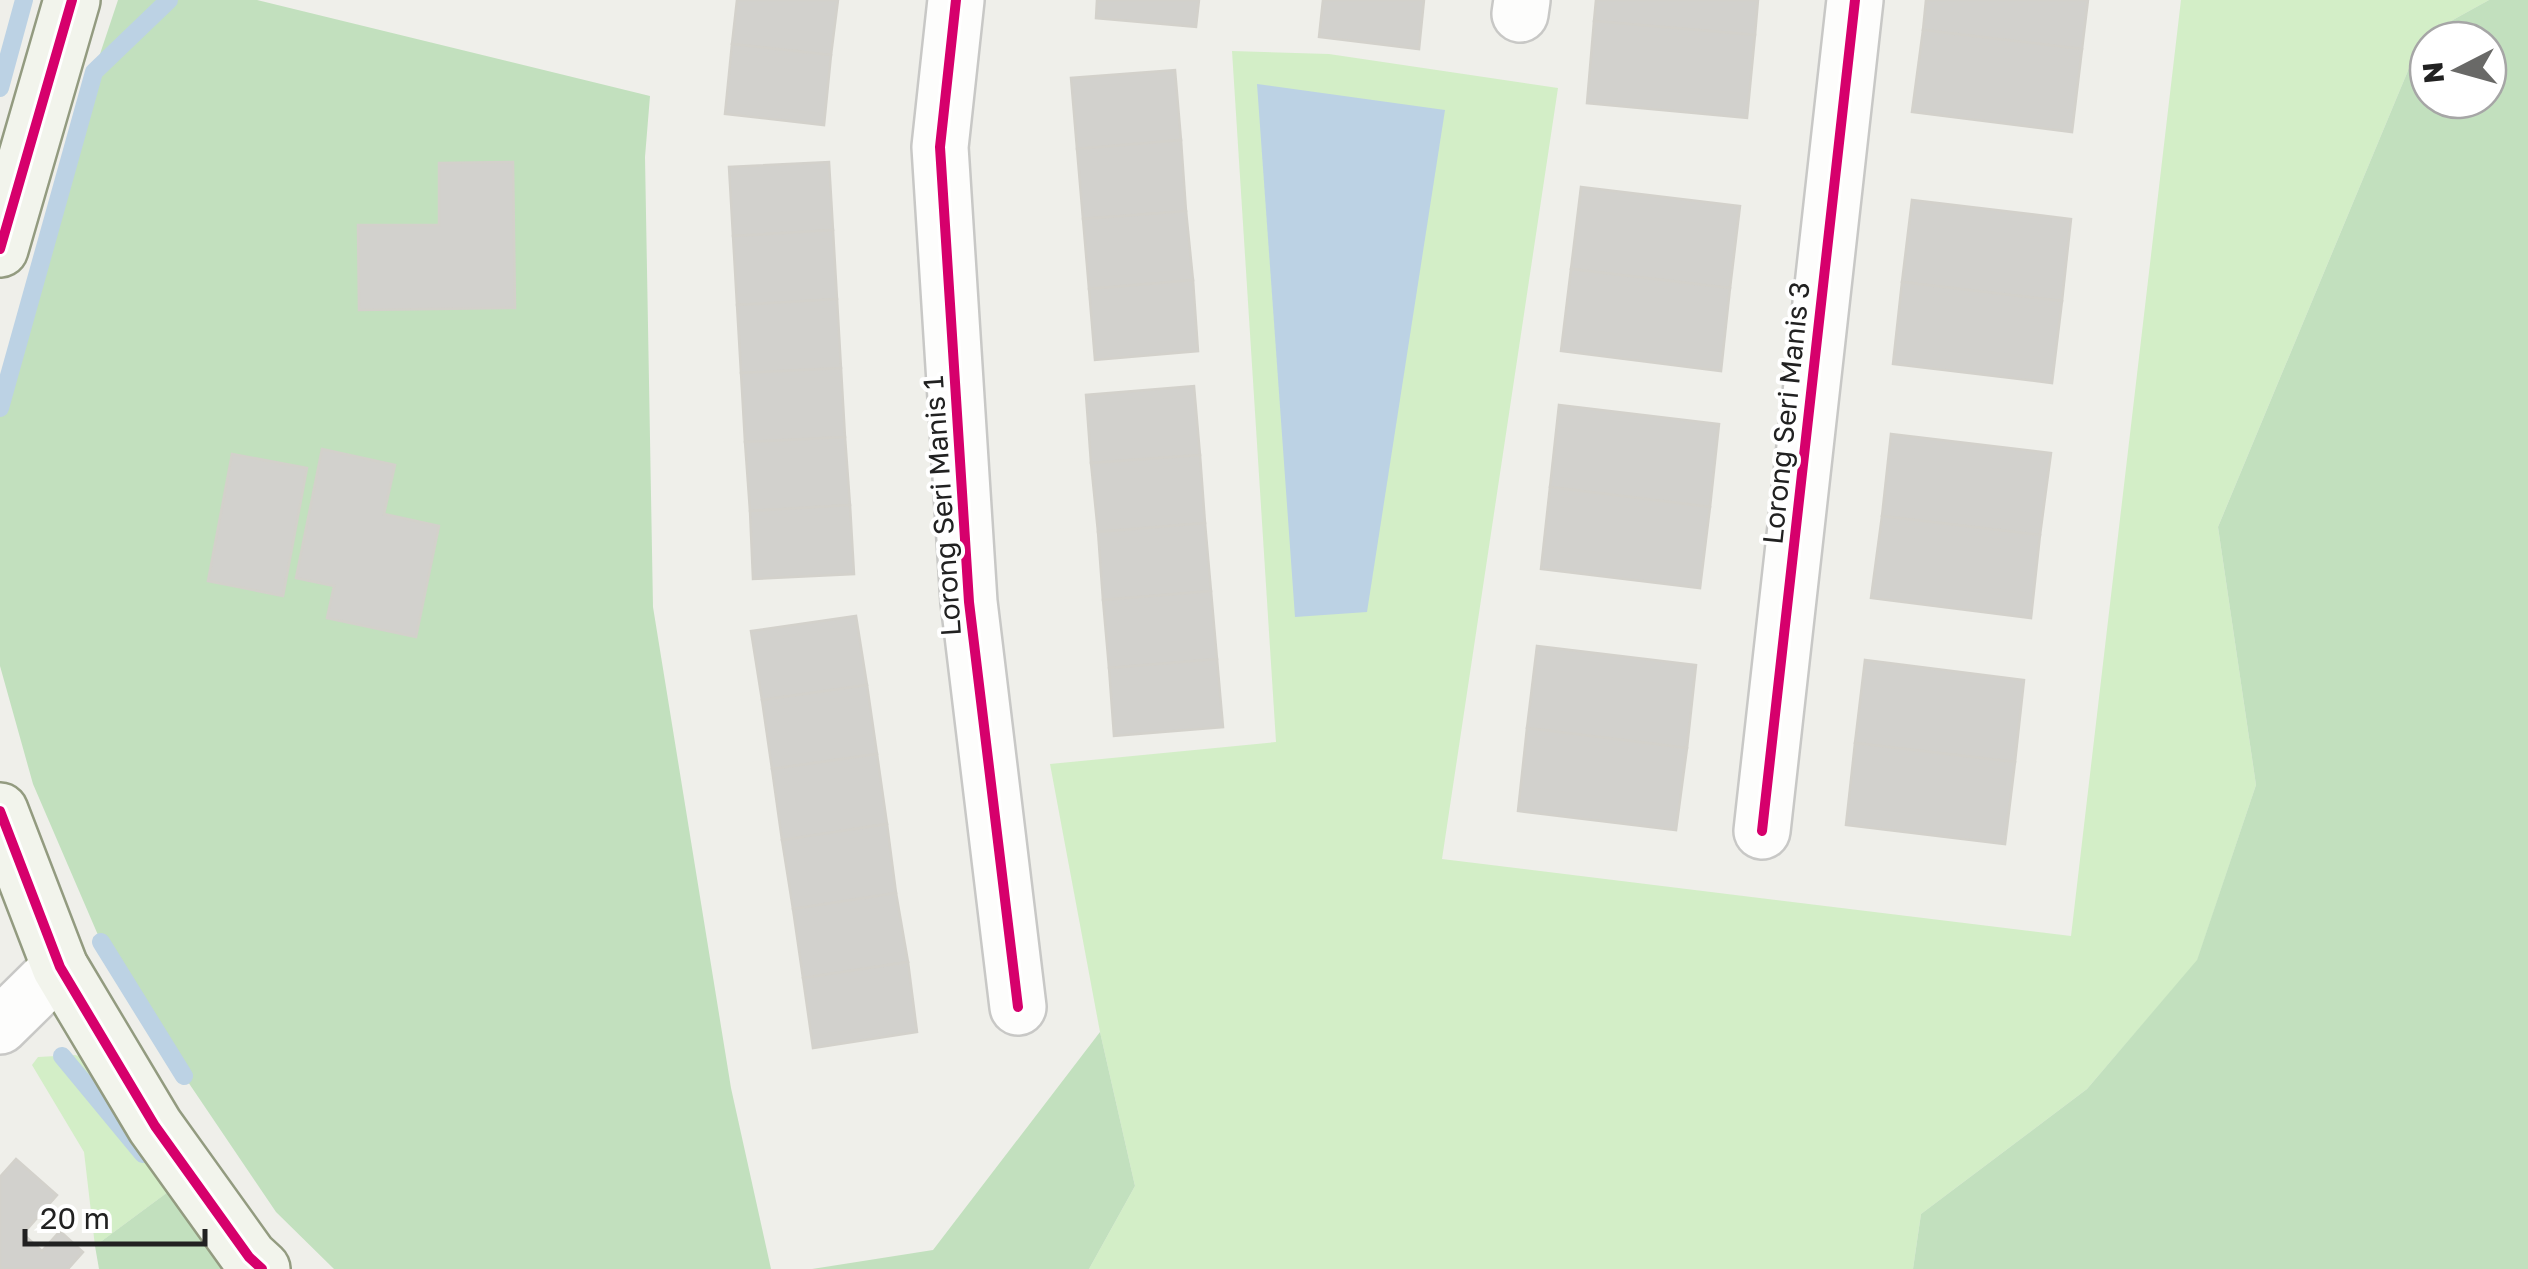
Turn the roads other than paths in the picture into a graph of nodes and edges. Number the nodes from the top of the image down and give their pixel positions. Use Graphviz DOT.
graph roads {
  1 [pos="72,0"];
  2 [pos="956,0"];
  3 [pos="1855,0"];
  4 [pos="0,249"];
  5 [pos="0,811"];
  6 [pos="1762,831"];
  7 [pos="60,967"];
  8 [pos="1018,1007"];
  9 [pos="0,1026"];
  10 [pos="262,1269"];
  1 -- 4 [label="street"];
  2 -- 8 [label="street, Lorong Seri Manis 1"];
  3 -- 6 [label="street, Lorong Seri Manis 3"];
  5 -- 7 [label="street"];
  7 -- 9 [label="street"];
  7 -- 10 [label="street"];
}
